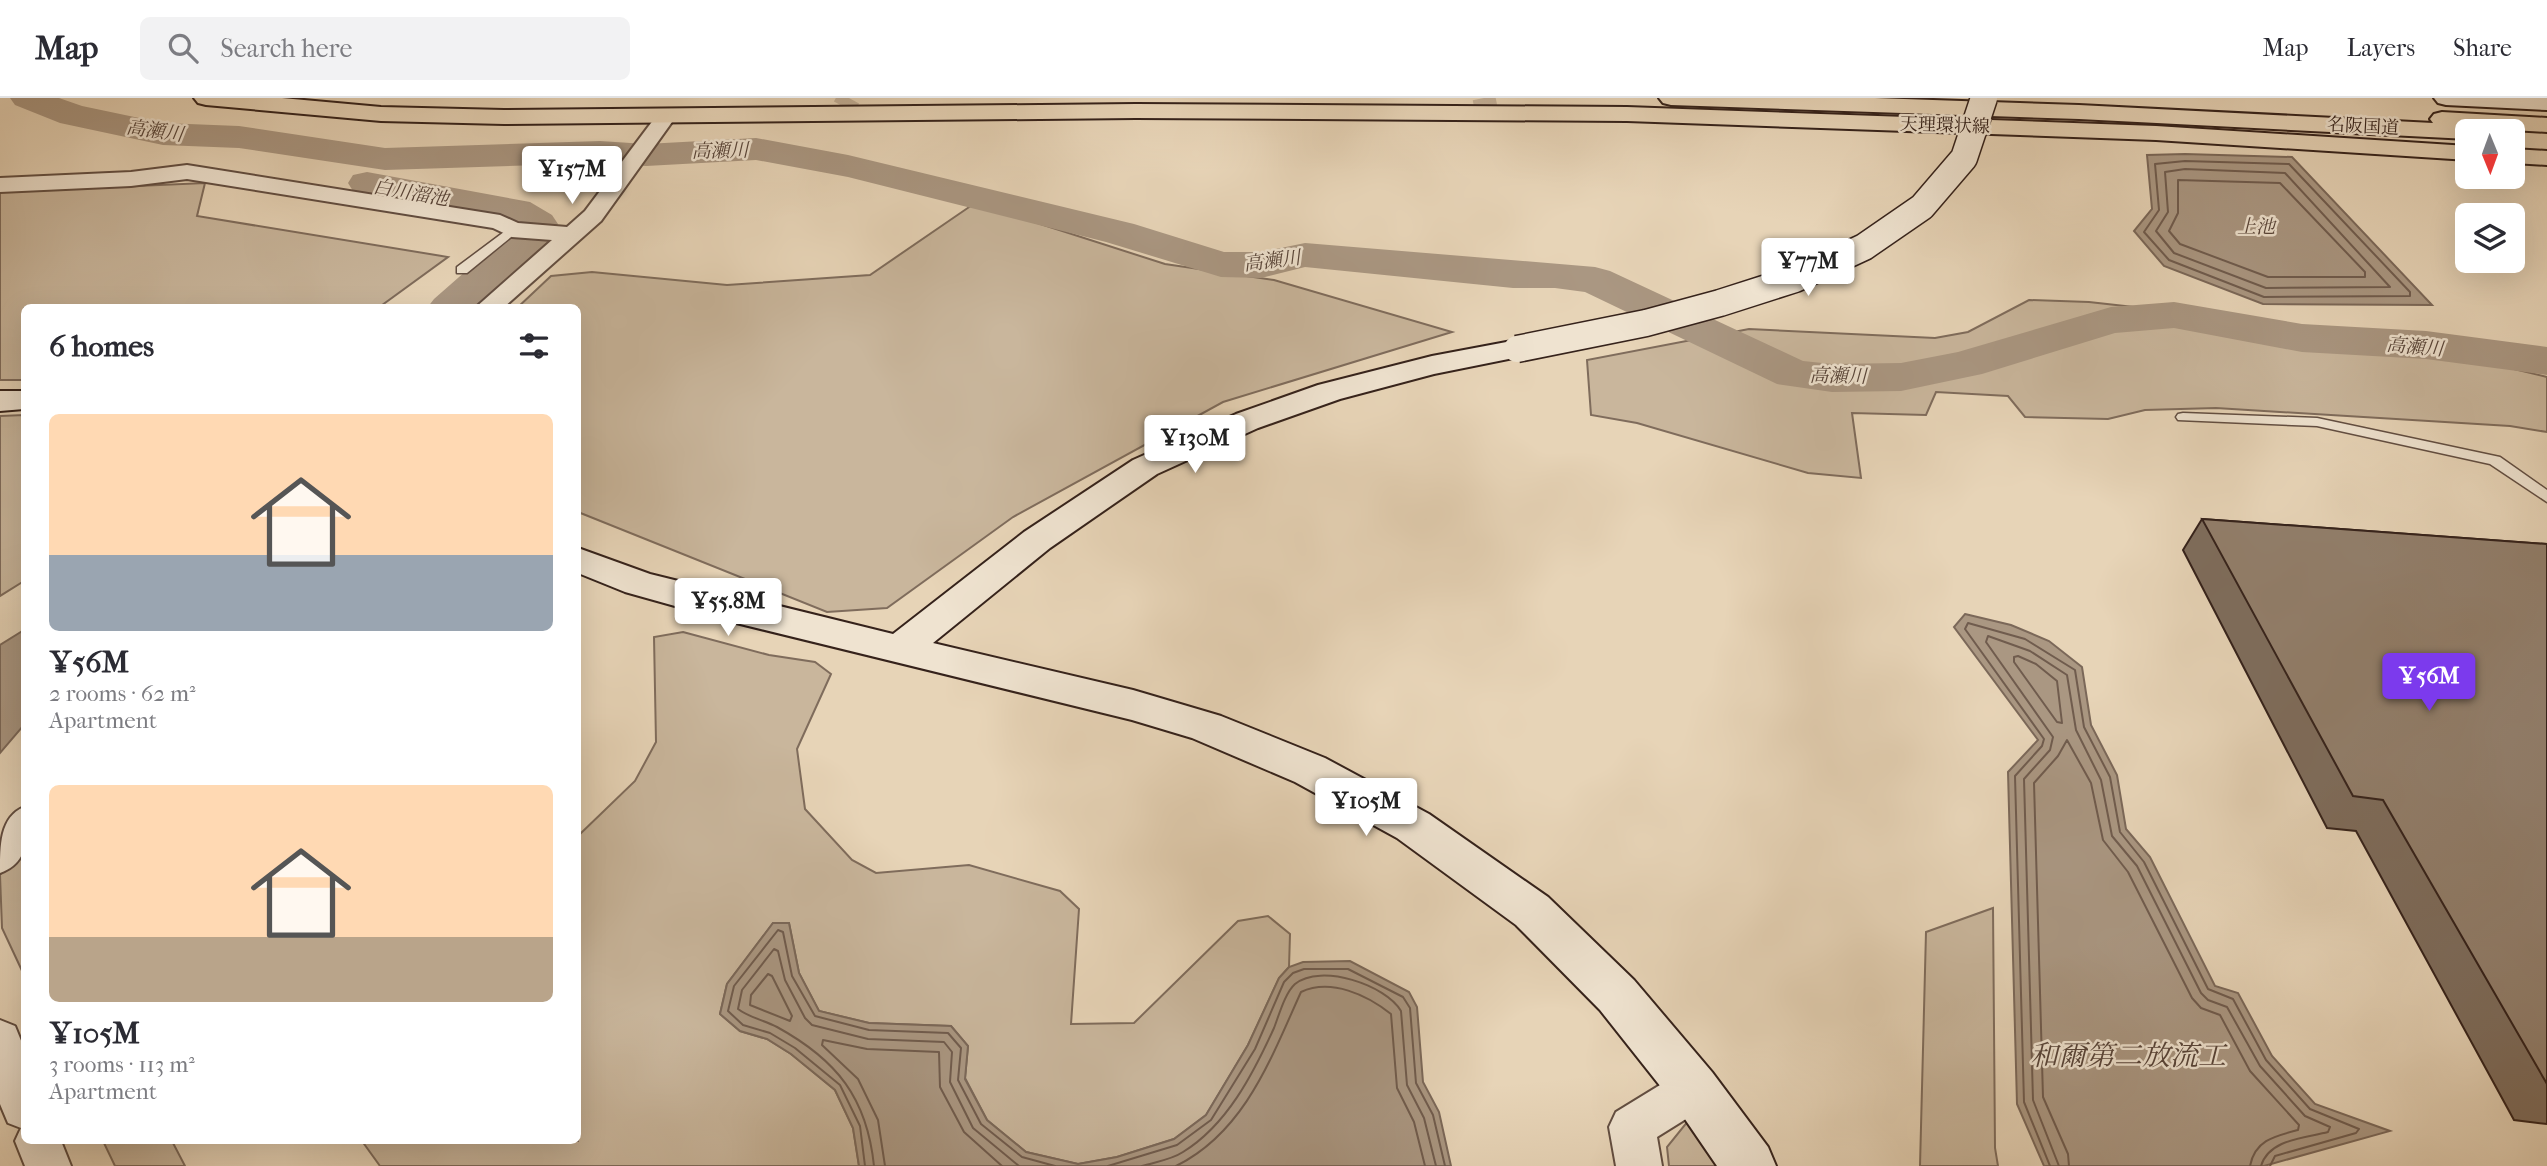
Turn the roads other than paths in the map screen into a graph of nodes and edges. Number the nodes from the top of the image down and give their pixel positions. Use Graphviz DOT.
graph roads {
  1 [pos="206,98"];
  2 [pos="1671,98"];
  3 [pos="1984,98"];
  4 [pos="2038,98"];
  5 [pos="2446,98"];
  6 [pos="2546,109"];
  7 [pos="667,115"];
  8 [pos="2455,131"];
  9 [pos="2525,136"];
  10 [pos="2547,137"];
  11 [pos="2455,152"];
  12 [pos="2525,157"];
  13 [pos="2547,158"];
  14 [pos="0,185"];
  15 [pos="512,230"];
  16 [pos="575,234"];
  17 [pos="462,270"];
  18 [pos="493,304"];
  19 [pos="21,400"];
  20 [pos="0,401"];
  21 [pos="2183,417"];
  22 [pos="2547,497"];
  23 [pos="581,561"];
  24 [pos="899,650"];
  25 [pos="21,826"];
  26 [pos="0,856"];
  27 [pos="0,1040"];
  28 [pos="1694,1088"];
  29 [pos="21,1100"];
  30 [pos="39,1144"];
  31 [pos="48,1166"];
  32 [pos="1639,1166"];
  33 [pos="1749,1166"];
  1 -- 7 [label="main road, 天理環状線"];
  2 -- 8 [label="main road, 名阪国道"];
  3 -- 24 [label="street, bridge"];
  4 -- 6 [label="main road, 名阪国道"];
  5 -- 6 [label="street"];
  7 -- 11 [label="main road, 天理環状線"];
  7 -- 16 [label="street"];
  9 -- 10 [label="main road"];
  12 -- 13 [label="main road"];
  14 -- 15 [label="street"];
  15 -- 16 [label="street"];
  15 -- 17 [label="lane"];
  16 -- 18 [label="street"];
  19 -- 20 [label="street"];
  21 -- 22 [label="lane"];
  23 -- 24 [label="street"];
  24 -- 28 [label="street"];
  25 -- 26 [label="street"];
  27 -- 29 [label="street"];
  28 -- 32 [label="street"];
  28 -- 33 [label="street"];
  30 -- 31 [label="street"];
}
